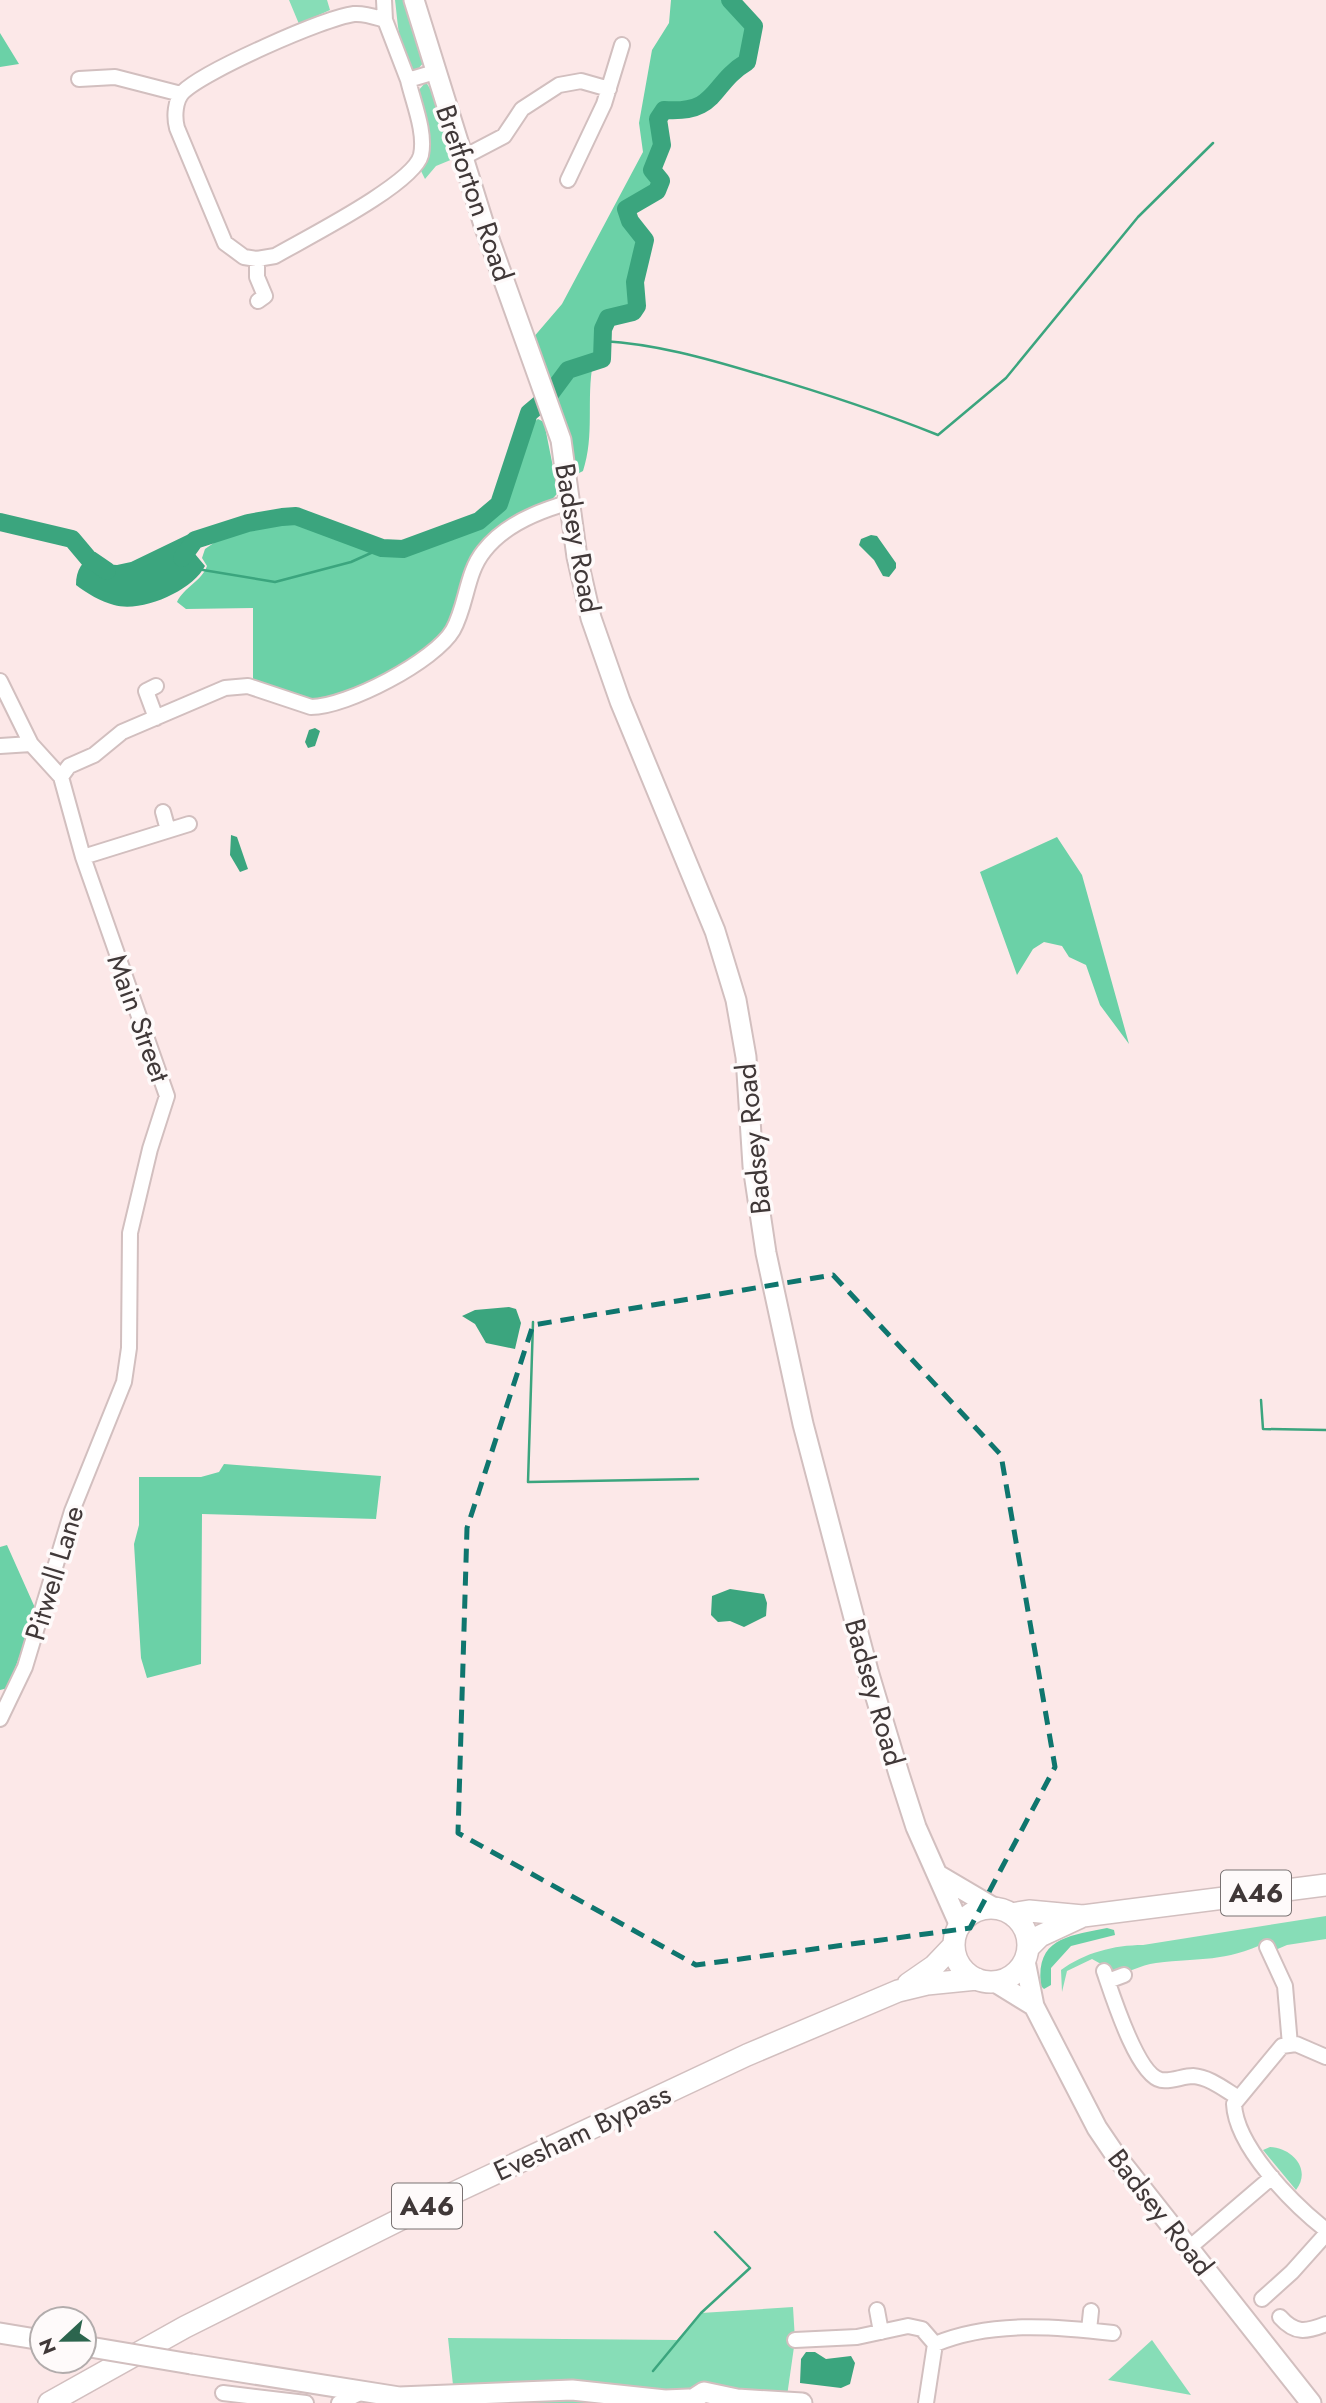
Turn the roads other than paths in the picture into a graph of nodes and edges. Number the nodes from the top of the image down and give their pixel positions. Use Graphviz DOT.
graph roads {
  1 [pos="384,0"];
  2 [pos="414,0"];
  3 [pos="385,20"];
  4 [pos="622,44"];
  5 [pos="435,72"];
  6 [pos="79,79"];
  7 [pos="408,80"];
  8 [pos="609,89"];
  9 [pos="181,94"];
  10 [pos="462,158"];
  11 [pos="568,180"];
  12 [pos="257,259"];
  13 [pos="258,301"];
  14 [pos="552,410"];
  15 [pos="571,502"];
  16 [pos="0,681"];
  17 [pos="156,686"];
  18 [pos="156,718"];
  19 [pos="31,744"];
  20 [pos="0,746"];
  21 [pos="61,776"];
  22 [pos="163,812"];
  23 [pos="189,824"];
  24 [pos="168,830"];
  25 [pos="83,857"];
  26 [pos="108,1427"];
  27 [pos="0,1719"];
  28 [pos="938,1875"];
  29 [pos="1326,1885"];
  30 [pos="1003,1911"];
  31 [pos="1083,1916"];
  32 [pos="957,1935"];
  33 [pos="1267,1947"];
  34 [pos="1026,1954"];
  35 [pos="1124,1975"];
  36 [pos="986,1980"];
  37 [pos="898,1991"];
  38 [pos="1034,2006"];
  39 [pos="1290,2045"];
  40 [pos="1326,2057"];
  41 [pos="1237,2097"];
  42 [pos="1272,2177"];
  43 [pos="1326,2232"];
  44 [pos="1189,2248"];
  45 [pos="1262,2299"];
  46 [pos="877,2310"];
  47 [pos="1091,2311"];
  48 [pos="1280,2317"];
  49 [pos="1326,2325"];
  50 [pos="1089,2330"];
  51 [pos="881,2332"];
  52 [pos="0,2333"];
  53 [pos="1113,2333"];
  54 [pos="28,2338"];
  55 [pos="795,2340"];
  56 [pos="934,2344"];
  57 [pos="98,2348"];
  58 [pos="223,2393"];
  59 [pos="360,2393"];
  60 [pos="240,2399"];
  61 [pos="724,2399"];
  62 [pos="647,2400"];
  63 [pos="688,2401"];
  64 [pos="775,2401"];
  65 [pos="49,2403"];
  66 [pos="306,2403"];
  67 [pos="340,2403"];
  68 [pos="802,2403"];
  69 [pos="926,2403"];
  70 [pos="1311,2403"];
  1 -- 3 [label="street"];
  2 -- 5 [label="main road, Bretforton Road"];
  3 -- 7 [label="street"];
  3 -- 9 [label="street"];
  4 -- 8 [label="street"];
  5 -- 7 [label="street"];
  5 -- 10 [label="main road, Bretforton Road"];
  6 -- 9 [label="street"];
  7 -- 12 [label="street"];
  8 -- 10 [label="street"];
  8 -- 11 [label="street"];
  9 -- 12 [label="street"];
  10 -- 14 [label="main road, Bretforton Road"];
  12 -- 13 [label="street"];
  14 -- 15 [label="main road, Badsey Road"];
  15 -- 18 [label="street"];
  15 -- 28 [label="main road, Badsey Road"];
  16 -- 19 [label="street"];
  17 -- 18 [label="street"];
  18 -- 21 [label="street"];
  19 -- 20 [label="street"];
  19 -- 21 [label="street"];
  21 -- 25 [label="street, Main Street"];
  22 -- 24 [label="street"];
  23 -- 24 [label="street"];
  24 -- 25 [label="street"];
  25 -- 26 [label="street, Main Street"];
  26 -- 27 [label="street, Pitwell Lane"];
  28 -- 30 [label="main road"];
  28 -- 32 [label="main road, Badsey Road"];
  29 -- 31 [label="highway, A46"];
  30 -- 31 [label="highway, A46"];
  30 -- 32 [label="highway"];
  30 -- 34 [label="highway"];
  31 -- 34 [label="highway, A46"];
  32 -- 36 [label="highway"];
  32 -- 37 [label="highway, Evesham Bypass / A46"];
  33 -- 39 [label="street"];
  34 -- 36 [label="highway"];
  34 -- 38 [label="main road, Badsey Road"];
  35 -- 41 [label="street"];
  36 -- 37 [label="highway, Evesham Bypass / A46"];
  36 -- 38 [label="main road"];
  37 -- 65 [label="highway, Evesham Bypass / A46"];
  38 -- 44 [label="main road, Badsey Road"];
  39 -- 40 [label="street"];
  39 -- 41 [label="street"];
  41 -- 42 [label="street"];
  42 -- 43 [label="street"];
  42 -- 44 [label="street"];
  43 -- 45 [label="street"];
  44 -- 70 [label="main road, Badsey Road"];
  46 -- 51 [label="street"];
  47 -- 50 [label="street"];
  48 -- 49 [label="street"];
  50 -- 53 [label="street"];
  50 -- 56 [label="street"];
  51 -- 55 [label="street"];
  51 -- 56 [label="street"];
  52 -- 54 [label="main road"];
  56 -- 69 [label="street"];
  57 -- 59 [label="main road, bridge"];
  58 -- 60 [label="street"];
  59 -- 62 [label="main road"];
  59 -- 67 [label="street"];
  60 -- 66 [label="street"];
  61 -- 63 [label="main road"];
  61 -- 64 [label="main road"];
  62 -- 63 [label="main road"];
  64 -- 68 [label="main road"];
}
